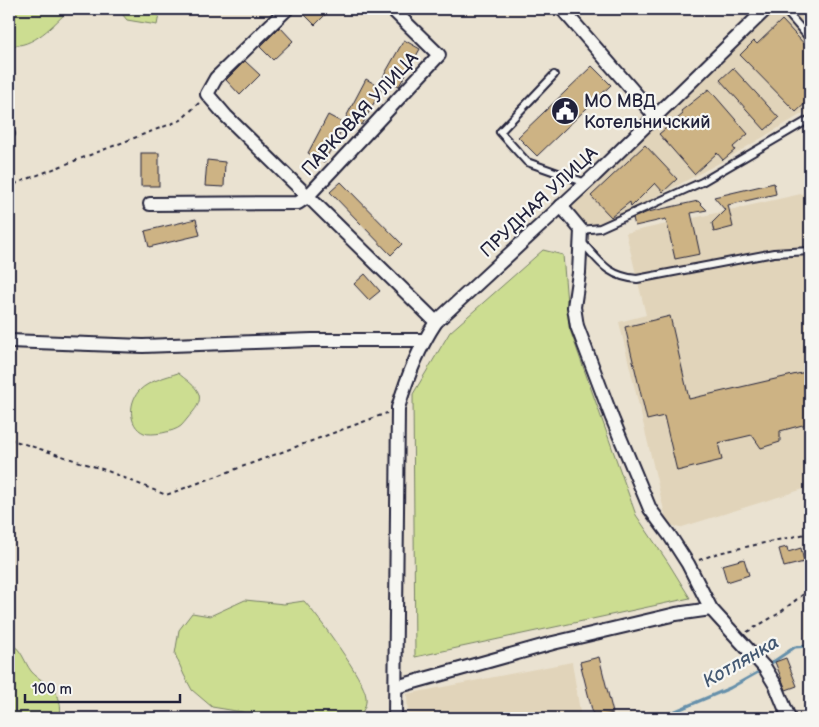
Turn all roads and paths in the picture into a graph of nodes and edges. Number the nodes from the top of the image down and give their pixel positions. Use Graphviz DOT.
graph roads {
  1 [pos="287,9"];
  2 [pos="392,9"];
  3 [pos="562,9"];
  4 [pos="766,9"];
  5 [pos="784,9"];
  6 [pos="810,39"];
  7 [pos="554,75"];
  8 [pos="208,94"];
  9 [pos="655,116"];
  10 [pos="810,119"];
  11 [pos="586,183"];
  12 [pos="9,191"];
  13 [pos="307,198"];
  14 [pos="150,204"];
  15 [pos="561,206"];
  16 [pos="581,235"];
  17 [pos="810,251"];
  18 [pos="436,322"];
  19 [pos="425,340"];
  20 [pos="9,341"];
  21 [pos="398,408"];
  22 [pos="9,439"];
  23 [pos="810,533"];
  24 [pos="688,564"];
  25 [pos="810,589"];
  26 [pos="711,609"];
  27 [pos="738,637"];
  28 [pos="396,688"];
  29 [pos="395,718"];
  30 [pos="789,718"];
  1 -- 8 [label="street"];
  2 -- 13 [label="street, ПАРКОВАЯ УЛИЦА"];
  3 -- 9 [label="street"];
  4 -- 9 [label="street, ПРУДНАЯ УЛИЦА"];
  5 -- 6 [label="lane"];
  7 -- 11 [label="lane"];
  8 -- 12 [label="path"];
  8 -- 13 [label="street, ПАРКОВАЯ УЛИЦА"];
  9 -- 11 [label="street, ПРУДНАЯ УЛИЦА"];
  10 -- 16 [label="lane"];
  11 -- 15 [label="street, ПРУДНАЯ УЛИЦА"];
  13 -- 14 [label="street, ПАРКОВАЯ УЛИЦА"];
  13 -- 18 [label="street, ПАРКОВАЯ УЛИЦА"];
  15 -- 16 [label="street"];
  15 -- 18 [label="street, ПРУДНАЯ УЛИЦА"];
  16 -- 17 [label="lane"];
  16 -- 24 [label="street"];
  18 -- 19 [label="street, ПРУДНАЯ УЛИЦА"];
  19 -- 20 [label="street"];
  19 -- 21 [label="street, ПРУДНАЯ УЛИЦА"];
  21 -- 22 [label="path"];
  21 -- 28 [label="street, ПРУДНАЯ УЛИЦА"];
  23 -- 24 [label="path"];
  24 -- 26 [label="street"];
  25 -- 27 [label="path"];
  26 -- 27 [label="street"];
  26 -- 28 [label="street"];
  27 -- 30 [label="street"];
  28 -- 29 [label="street, ПРУДНАЯ УЛИЦА"];
}
